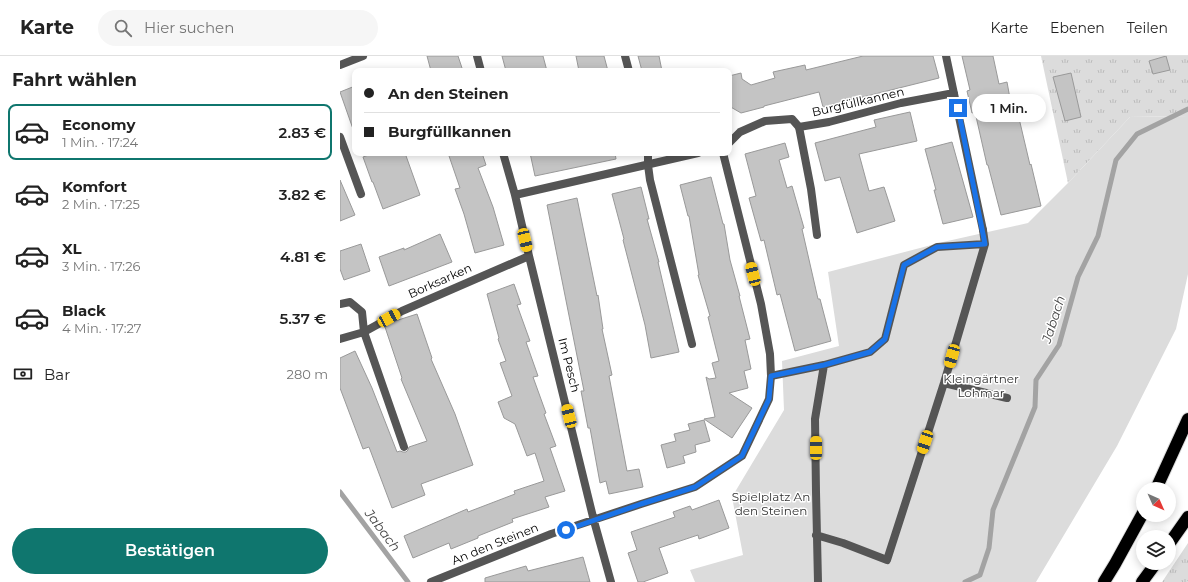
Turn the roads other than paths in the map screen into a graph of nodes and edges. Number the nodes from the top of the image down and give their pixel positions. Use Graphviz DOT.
graph roads {
  1 [pos="364,56"];
  2 [pos="477,56"];
  3 [pos="625,56"];
  4 [pos="946,56"];
  5 [pos="340,65"];
  6 [pos="480,68"];
  7 [pos="628,68"];
  8 [pos="954,93"];
  9 [pos="799,128"];
  10 [pos="340,137"];
  11 [pos="732,140"];
  12 [pos="505,156"];
  13 [pos="648,156"];
  14 [pos="686,156"];
  15 [pos="724,156"];
  16 [pos="648,165"];
  17 [pos="361,194"];
  18 [pos="515,195"];
  19 [pos="817,235"];
  20 [pos="985,244"];
  21 [pos="529,256"];
  22 [pos="340,304"];
  23 [pos="364,332"];
  24 [pos="340,339"];
  25 [pos="692,344"];
  26 [pos="824,365"];
  27 [pos="771,376"];
  28 [pos="944,383"];
  29 [pos="1007,398"];
  30 [pos="1188,419"];
  31 [pos="404,448"];
  32 [pos="1159,482"];
  33 [pos="1188,517"];
  34 [pos="594,521"];
  35 [pos="1138,522"];
  36 [pos="1176,534"];
  37 [pos="816,535"];
  38 [pos="1151,570"];
  39 [pos="431,582"];
  40 [pos="611,582"];
  41 [pos="818,582"];
  42 [pos="1104,582"];
  43 [pos="1142,582"];
  1 -- 5 [label="street"];
  2 -- 6 [label="street"];
  3 -- 7 [label="street"];
  4 -- 8 [label="street"];
  8 -- 9 [label="street, Burgfüllkannen"];
  8 -- 20 [label="street"];
  9 -- 11 [label="street, Burgfüllkannen"];
  9 -- 19 [label="street"];
  10 -- 17 [label="street"];
  12 -- 18 [label="street, Im Pesch"];
  13 -- 16 [label="street"];
  14 -- 16 [label="street"];
  15 -- 27 [label="street, An den Steinen"];
  16 -- 18 [label="street"];
  16 -- 25 [label="street"];
  18 -- 21 [label="street, Im Pesch"];
  20 -- 26 [label="street"];
  20 -- 28 [label="street"];
  21 -- 23 [label="street, Borksarken"];
  21 -- 34 [label="street, Im Pesch"];
  22 -- 23 [label="street"];
  23 -- 24 [label="street, Borksarken"];
  23 -- 31 [label="street"];
  26 -- 27 [label="street"];
  26 -- 37 [label="street"];
  27 -- 34 [label="street, An den Steinen"];
  28 -- 29 [label="street"];
  28 -- 37 [label="street"];
  30 -- 32 [label="highway"];
  33 -- 36 [label="highway"];
  34 -- 39 [label="street, An den Steinen"];
  34 -- 40 [label="street, Im Pesch"];
  35 -- 42 [label="highway"];
  37 -- 41 [label="street"];
  38 -- 43 [label="highway"];
}
